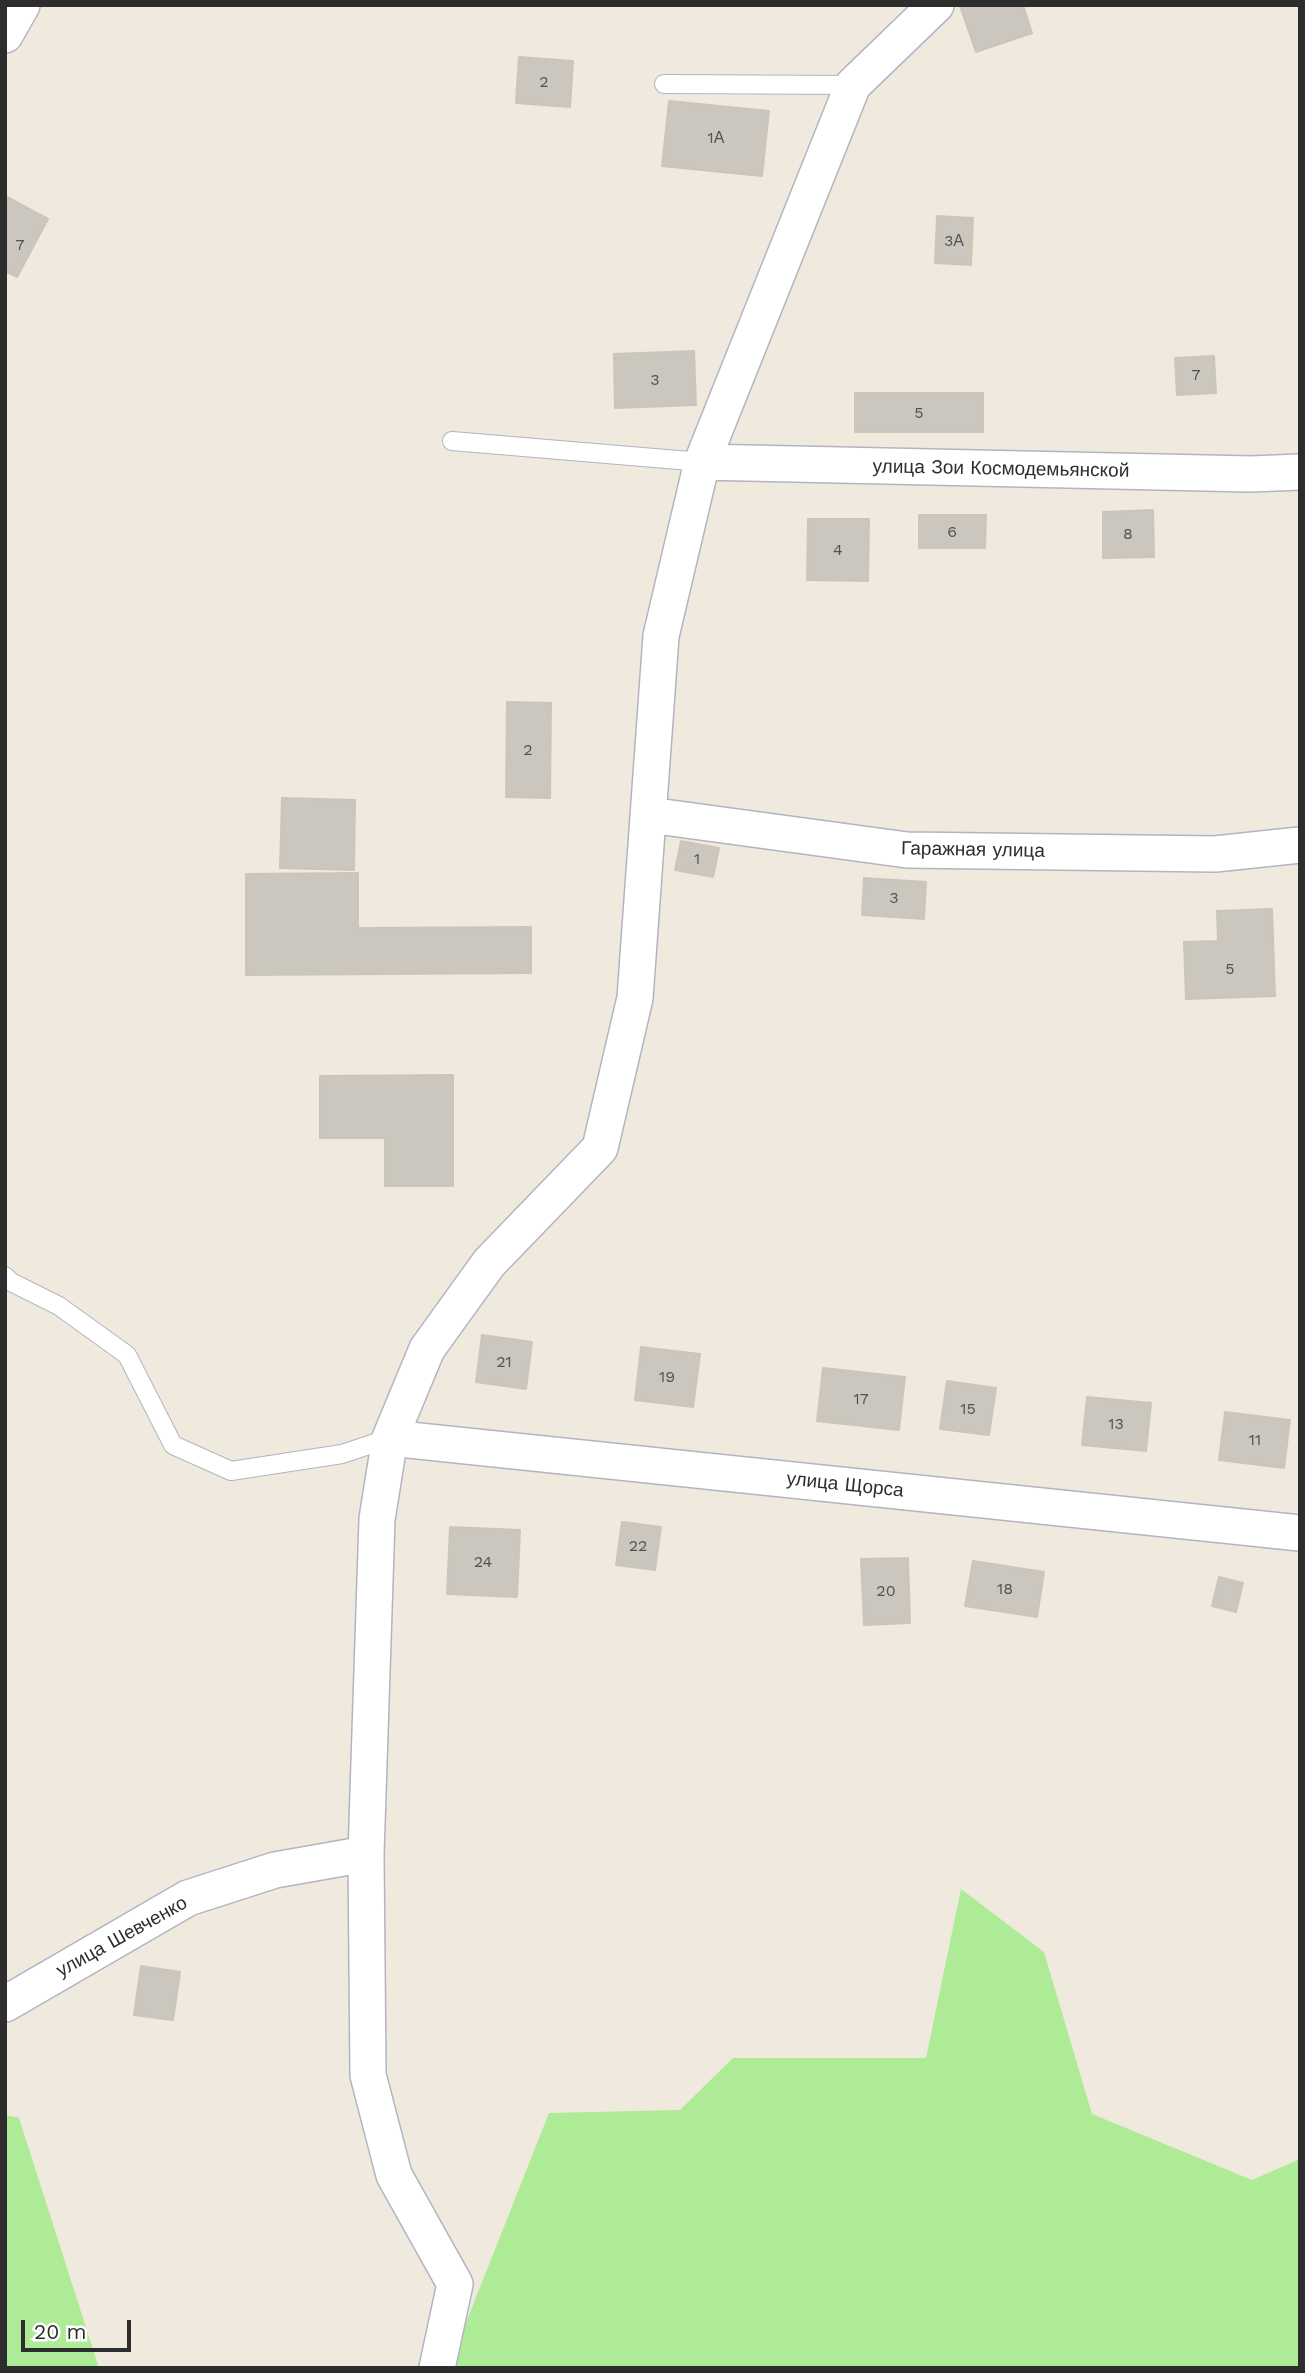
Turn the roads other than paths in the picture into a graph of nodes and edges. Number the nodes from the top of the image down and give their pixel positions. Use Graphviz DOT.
graph roads {
  1 [pos="22,5"];
  2 [pos="936,5"];
  3 [pos="5,35"];
  4 [pos="664,84"];
  5 [pos="853,85"];
  6 [pos="452,442"];
  7 [pos="702,462"];
  8 [pos="1300,472"];
  9 [pos="649,814"];
  10 [pos="1300,845"];
  11 [pos="5,1276"];
  12 [pos="390,1437"];
  13 [pos="1300,1533"];
  14 [pos="366,1854"];
  15 [pos="5,2004"];
  16 [pos="437,2368"];
  1 -- 3 [label="street"];
  2 -- 5 [label="street"];
  4 -- 5 [label="lane"];
  5 -- 7 [label="street"];
  6 -- 7 [label="lane"];
  7 -- 8 [label="street, улица Зои Космодемьянской"];
  7 -- 9 [label="street"];
  9 -- 10 [label="street, Гаражная улица"];
  9 -- 12 [label="street"];
  11 -- 12 [label="lane"];
  12 -- 13 [label="street, улица Щорса"];
  12 -- 14 [label="street"];
  14 -- 15 [label="street, улица Шевченко"];
  14 -- 16 [label="street"];
}
